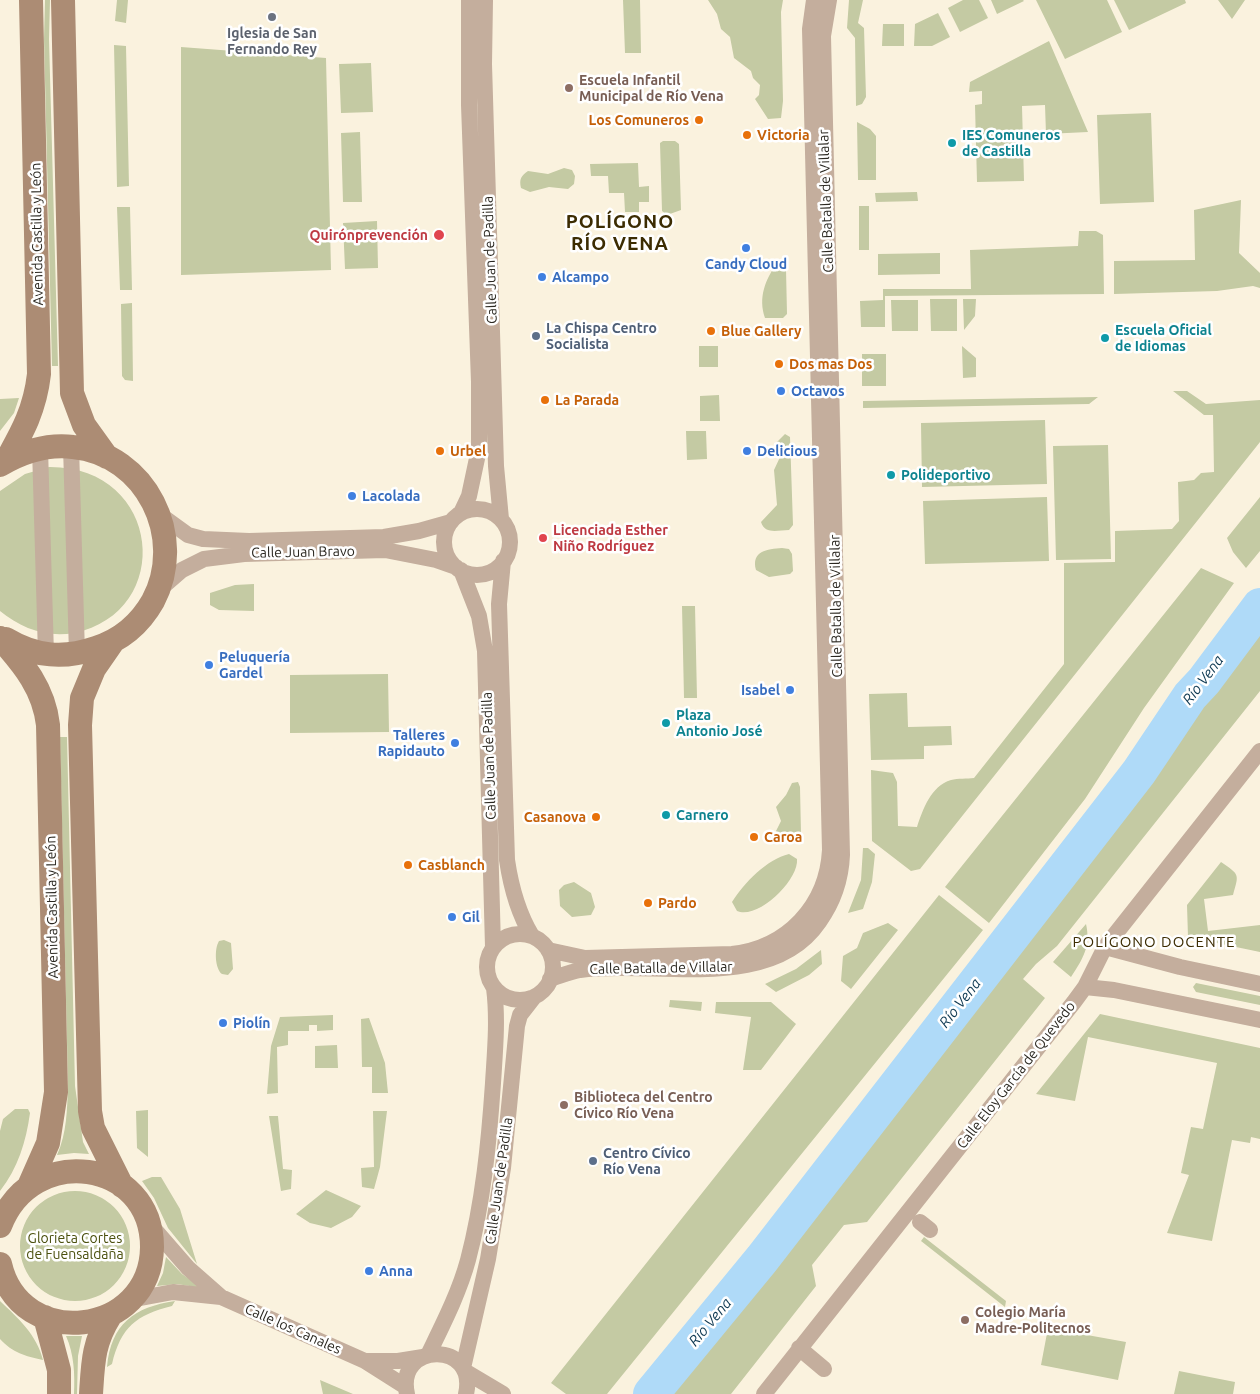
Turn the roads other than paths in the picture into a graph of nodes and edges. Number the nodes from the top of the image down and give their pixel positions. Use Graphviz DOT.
graph roads {
  1 [pos="31,0"];
  2 [pos="63,0"];
  3 [pos="469,0"];
  4 [pos="485,0"];
  5 [pos="814,0"];
  6 [pos="829,0"];
  7 [pos="71,446"];
  8 [pos="40,448"];
  9 [pos="107,457"];
  10 [pos="3,463"];
  11 [pos="159,514"];
  12 [pos="456,517"];
  13 [pos="501,519"];
  14 [pos="503,562"];
  15 [pos="458,568"];
  16 [pos="158,590"];
  17 [pos="0,637"];
  18 [pos="112,643"];
  19 [pos="77,654"];
  20 [pos="46,655"];
  21 [pos="1260,751"];
  22 [pos="532,936"];
  23 [pos="493,947"];
  24 [pos="1105,947"];
  25 [pos="548,950"];
  26 [pos="550,979"];
  27 [pos="1260,984"];
  28 [pos="1084,987"];
  29 [pos="494,988"];
  30 [pos="534,997"];
  31 [pos="1260,1020"];
  32 [pos="29,1186"];
  33 [pos="122,1186"];
  34 [pos="2,1216"];
  35 [pos="148,1222"];
  36 [pos="0,1264"];
  37 [pos="9,1295"];
  38 [pos="221,1297"];
  39 [pos="130,1300"];
  40 [pos="110,1316"];
  41 [pos="44,1318"];
  42 [pos="799,1348"];
  43 [pos="426,1356"];
  44 [pos="365,1362"];
  45 [pos="824,1369"];
  46 [pos="464,1370"];
  47 [pos="407,1392"];
  48 [pos="59,1394"];
  49 [pos="91,1394"];
  50 [pos="466,1394"];
  51 [pos="503,1394"];
  52 [pos="764,1394"];
  1 -- 10 [label="main road, Avenida Castilla y León"];
  2 -- 9 [label="main road"];
  3 -- 12 [label="street, Calle Juan de Padilla"];
  4 -- 13 [label="street, Calle Juan de Padilla"];
  5 -- 25 [label="street, Calle Batalla de Villalar"];
  6 -- 26 [label="street, Calle Batalla de Villalar"];
  7 -- 8 [label="main road"];
  7 -- 9 [label="main road"];
  7 -- 19 [label="street"];
  8 -- 10 [label="main road"];
  8 -- 20 [label="street"];
  9 -- 11 [label="main road"];
  11 -- 12 [label="street, Calle Juan Bravo"];
  11 -- 16 [label="main road"];
  12 -- 13 [label="street"];
  12 -- 15 [label="street"];
  13 -- 14 [label="street"];
  14 -- 15 [label="street"];
  14 -- 22 [label="street, Calle Juan de Padilla"];
  15 -- 16 [label="street, Calle Juan Bravo"];
  15 -- 23 [label="street, Calle Juan de Padilla"];
  16 -- 18 [label="main road"];
  17 -- 20 [label="main road"];
  17 -- 32 [label="main road, Avenida Castilla y León"];
  18 -- 19 [label="main road"];
  18 -- 33 [label="main road"];
  19 -- 20 [label="main road"];
  21 -- 24 [label="street, Calle Eloy García de Quevedo"];
  22 -- 23 [label="street"];
  22 -- 25 [label="street"];
  23 -- 29 [label="street"];
  24 -- 27 [label="street"];
  24 -- 28 [label="street, Calle Eloy García de Quevedo"];
  25 -- 26 [label="street"];
  26 -- 30 [label="street"];
  28 -- 31 [label="street"];
  28 -- 42 [label="street, Calle Eloy García de Quevedo"];
  29 -- 30 [label="street"];
  29 -- 43 [label="street, Calle Juan de Padilla"];
  30 -- 46 [label="street, Calle Juan de Padilla"];
  32 -- 33 [label="main road"];
  32 -- 34 [label="main road"];
  33 -- 35 [label="main road"];
  35 -- 38 [label="street, Calle los Canales"];
  35 -- 39 [label="main road"];
  36 -- 37 [label="main road"];
  37 -- 41 [label="main road"];
  38 -- 39 [label="street, Calle los Canales"];
  38 -- 44 [label="street, Calle los Canales"];
  39 -- 40 [label="main road"];
  40 -- 41 [label="main road"];
  40 -- 49 [label="main road"];
  41 -- 48 [label="main road"];
  42 -- 45 [label="street"];
  42 -- 52 [label="street, Calle Eloy García de Quevedo"];
  43 -- 44 [label="street, Calle los Canales"];
  43 -- 46 [label="street"];
  43 -- 47 [label="street, Calle Juan de Padilla"];
  44 -- 47 [label="street, Calle los Canales"];
  46 -- 50 [label="street, Calle Juan de Padilla"];
  46 -- 51 [label="street"];
}
